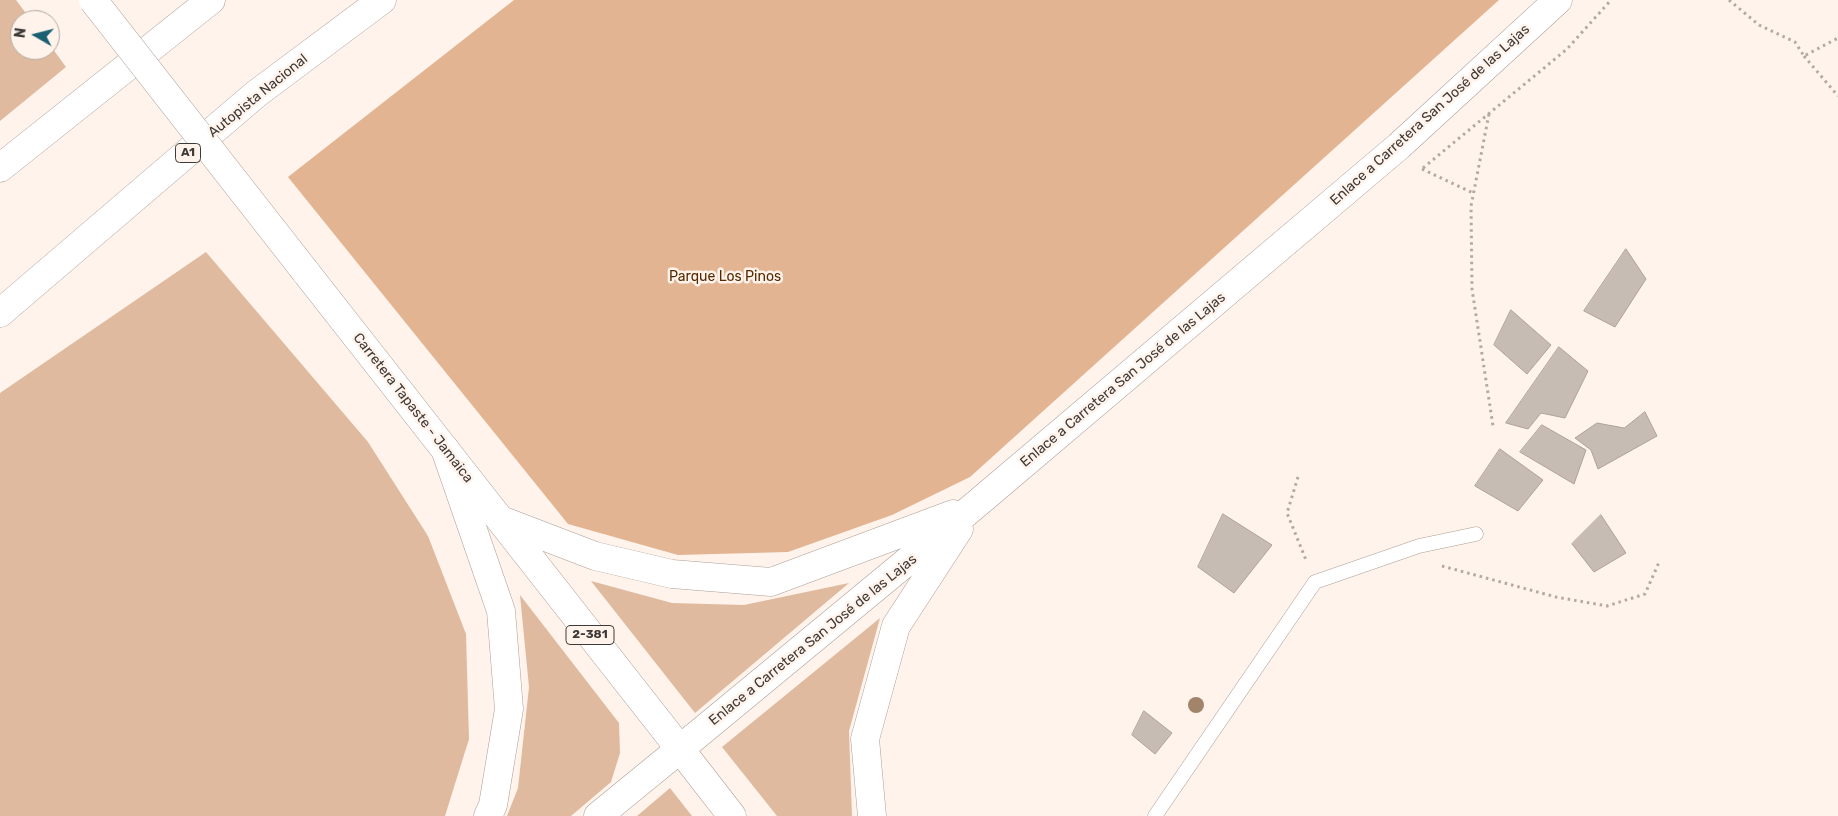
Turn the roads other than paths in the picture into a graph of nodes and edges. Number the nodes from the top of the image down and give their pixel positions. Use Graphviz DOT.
graph roads {
  1 [pos="93,0"];
  2 [pos="211,0"];
  3 [pos="382,0"];
  4 [pos="1558,0"];
  5 [pos="0,168"];
  6 [pos="0,314"];
  7 [pos="445,449"];
  8 [pos="974,507"];
  9 [pos="501,520"];
  10 [pos="1476,534"];
  11 [pos="680,749"];
  12 [pos="488,816"];
  13 [pos="598,816"];
  14 [pos="732,816"];
  15 [pos="872,816"];
  16 [pos="1155,816"];
  1 -- 7 [label="main road, Carretera Tapaste - Jamaica / 2-381, bridge"];
  2 -- 5 [label="main road"];
  3 -- 6 [label="main road, Autopista Nacional / A1"];
  4 -- 8 [label="main road, Enlace a Carretera San José de las Lajas"];
  7 -- 9 [label="main road, Carretera Tapaste - Jamaica / 2-381"];
  7 -- 12 [label="main road"];
  8 -- 9 [label="main road"];
  8 -- 11 [label="main road, Enlace a Carretera San José de las Lajas"];
  8 -- 15 [label="main road"];
  9 -- 11 [label="main road, Carretera Tapaste - Jamaica / 2-381"];
  10 -- 16 [label="lane"];
  11 -- 13 [label="main road, Enlace a Carretera San José de las Lajas"];
  11 -- 14 [label="main road, Carretera Tapaste - Jamaica / 2-381"];
}
